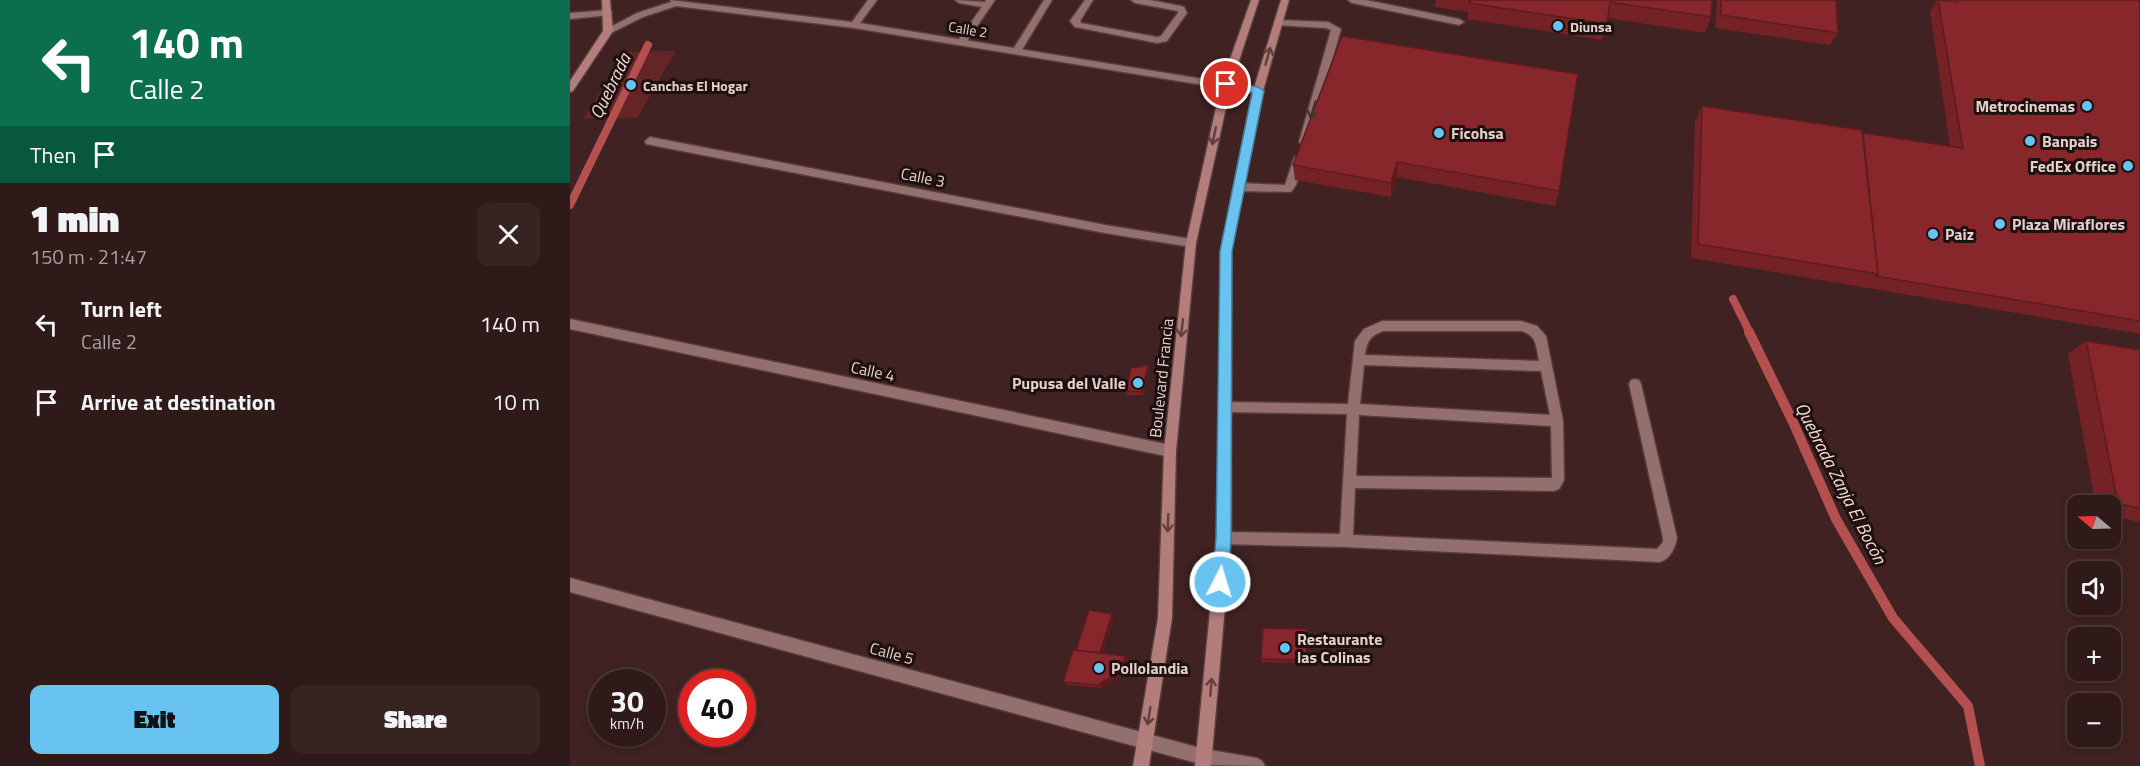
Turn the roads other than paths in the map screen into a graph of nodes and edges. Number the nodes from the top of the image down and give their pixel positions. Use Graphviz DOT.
graph roads {
  1 [pos="606,0"];
  2 [pos="873,0"];
  3 [pos="959,0"];
  4 [pos="1048,0"];
  5 [pos="1089,0"];
  6 [pos="1135,0"];
  7 [pos="1255,0"];
  8 [pos="1285,0"];
  9 [pos="1352,0"];
  10 [pos="675,1"];
  11 [pos="1155,2"];
  12 [pos="989,3"];
  13 [pos="608,13"];
  14 [pos="570,15"];
  15 [pos="1459,22"];
  16 [pos="1278,23"];
  17 [pos="854,25"];
  18 [pos="608,31"];
  19 [pos="962,42"];
  20 [pos="1017,51"];
  21 [pos="1226,84"];
  22 [pos="570,89"];
  23 [pos="1258,91"];
  24 [pos="650,141"];
  25 [pos="1239,187"];
  26 [pos="1191,243"];
  27 [pos="570,324"];
  28 [pos="1360,360"];
  29 [pos="1547,366"];
  30 [pos="1635,384"];
  31 [pos="1225,407"];
  32 [pos="1353,409"];
  33 [pos="1557,421"];
  34 [pos="1170,452"];
  35 [pos="1349,482"];
  36 [pos="1224,538"];
  37 [pos="1346,541"];
  38 [pos="570,585"];
  39 [pos="1146,740"];
  40 [pos="1204,762"];
  41 [pos="1141,766"];
  42 [pos="1257,766"];
  1 -- 13 [label="street"];
  2 -- 17 [label="street"];
  3 -- 12 [label="street"];
  4 -- 20 [label="street"];
  5 -- 11 [label="street"];
  6 -- 11 [label="street"];
  7 -- 21 [label="street, Boulevard Francia"];
  8 -- 16 [label="street"];
  9 -- 15 [label="street"];
  10 -- 17 [label="street, Calle 2"];
  10 -- 18 [label="street"];
  12 -- 19 [label="street"];
  13 -- 14 [label="street"];
  13 -- 18 [label="street"];
  23 -- 16 [label="street, one-way"];
  16 -- 25 [label="street, one-way"];
  17 -- 19 [label="street, Calle 2"];
  18 -- 22 [label="street"];
  19 -- 20 [label="street, Calle 2"];
  20 -- 21 [label="street, Calle 2"];
  21 -- 23 [label="street, Calle 2"];
  21 -- 26 [label="street, Boulevard Francia, one-way"];
  23 -- 25 [label="street"];
  24 -- 26 [label="street, Calle 3"];
  25 -- 31 [label="street"];
  26 -- 34 [label="street, Boulevard Francia, one-way"];
  27 -- 34 [label="street, Calle 4"];
  28 -- 29 [label="street"];
  28 -- 29 [label="street"];
  28 -- 32 [label="street"];
  29 -- 33 [label="street"];
  30 -- 37 [label="street"];
  31 -- 32 [label="street"];
  31 -- 36 [label="street"];
  32 -- 33 [label="street"];
  32 -- 35 [label="street"];
  33 -- 35 [label="street"];
  34 -- 39 [label="street, Boulevard Francia, one-way"];
  35 -- 37 [label="street"];
  36 -- 37 [label="street"];
  40 -- 36 [label="street, one-way"];
  38 -- 39 [label="street, Calle 5"];
  39 -- 40 [label="street, Calle 5"];
  39 -- 41 [label="street, Boulevard Francia"];
  40 -- 42 [label="street, Calle 5"];
}
